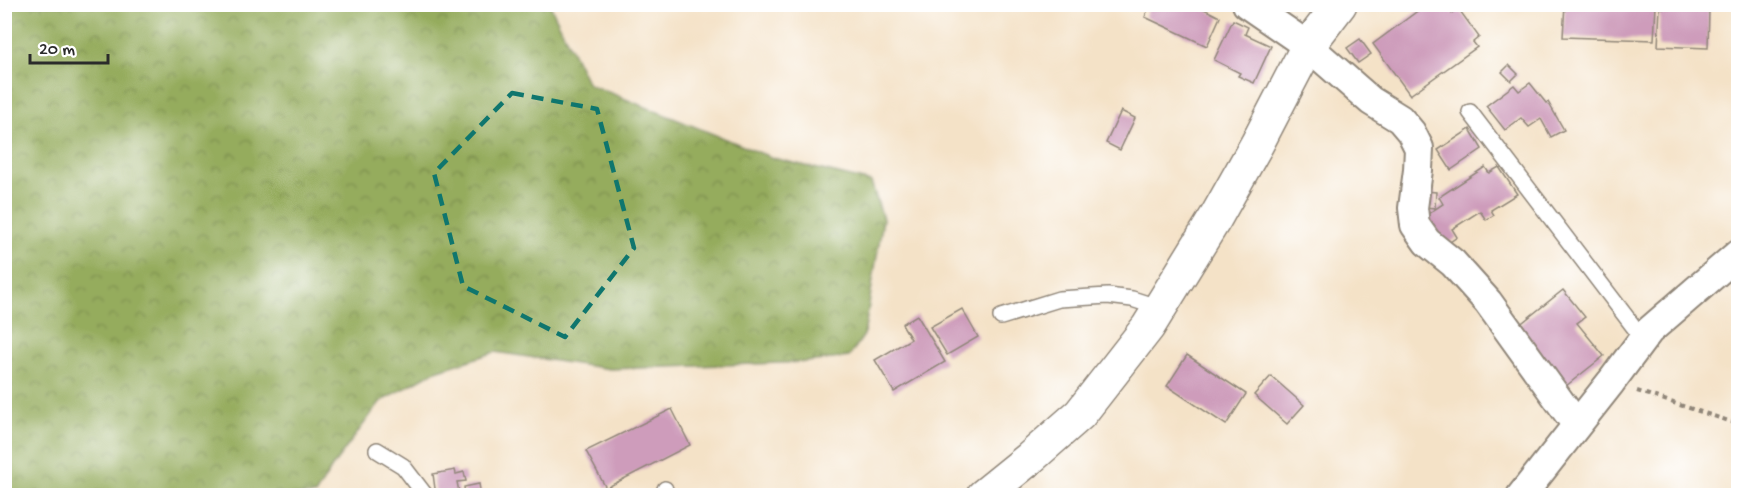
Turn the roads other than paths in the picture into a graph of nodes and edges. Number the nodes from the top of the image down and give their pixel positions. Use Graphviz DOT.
graph roads {
  1 [pos="1247,4"];
  2 [pos="1340,4"];
  3 [pos="1308,46"];
  4 [pos="1470,112"];
  5 [pos="1738,254"];
  6 [pos="1160,308"];
  7 [pos="1001,317"];
  8 [pos="1643,339"];
  9 [pos="1576,424"];
  10 [pos="376,450"];
  11 [pos="426,495"];
  12 [pos="983,495"];
  13 [pos="1521,495"];
  1 -- 3 [label="street"];
  2 -- 3 [label="street"];
  3 -- 6 [label="street"];
  3 -- 9 [label="street"];
  4 -- 8 [label="lane"];
  5 -- 8 [label="street"];
  6 -- 7 [label="lane"];
  6 -- 12 [label="street"];
  8 -- 9 [label="street"];
  9 -- 13 [label="street"];
  10 -- 11 [label="lane"];
}
